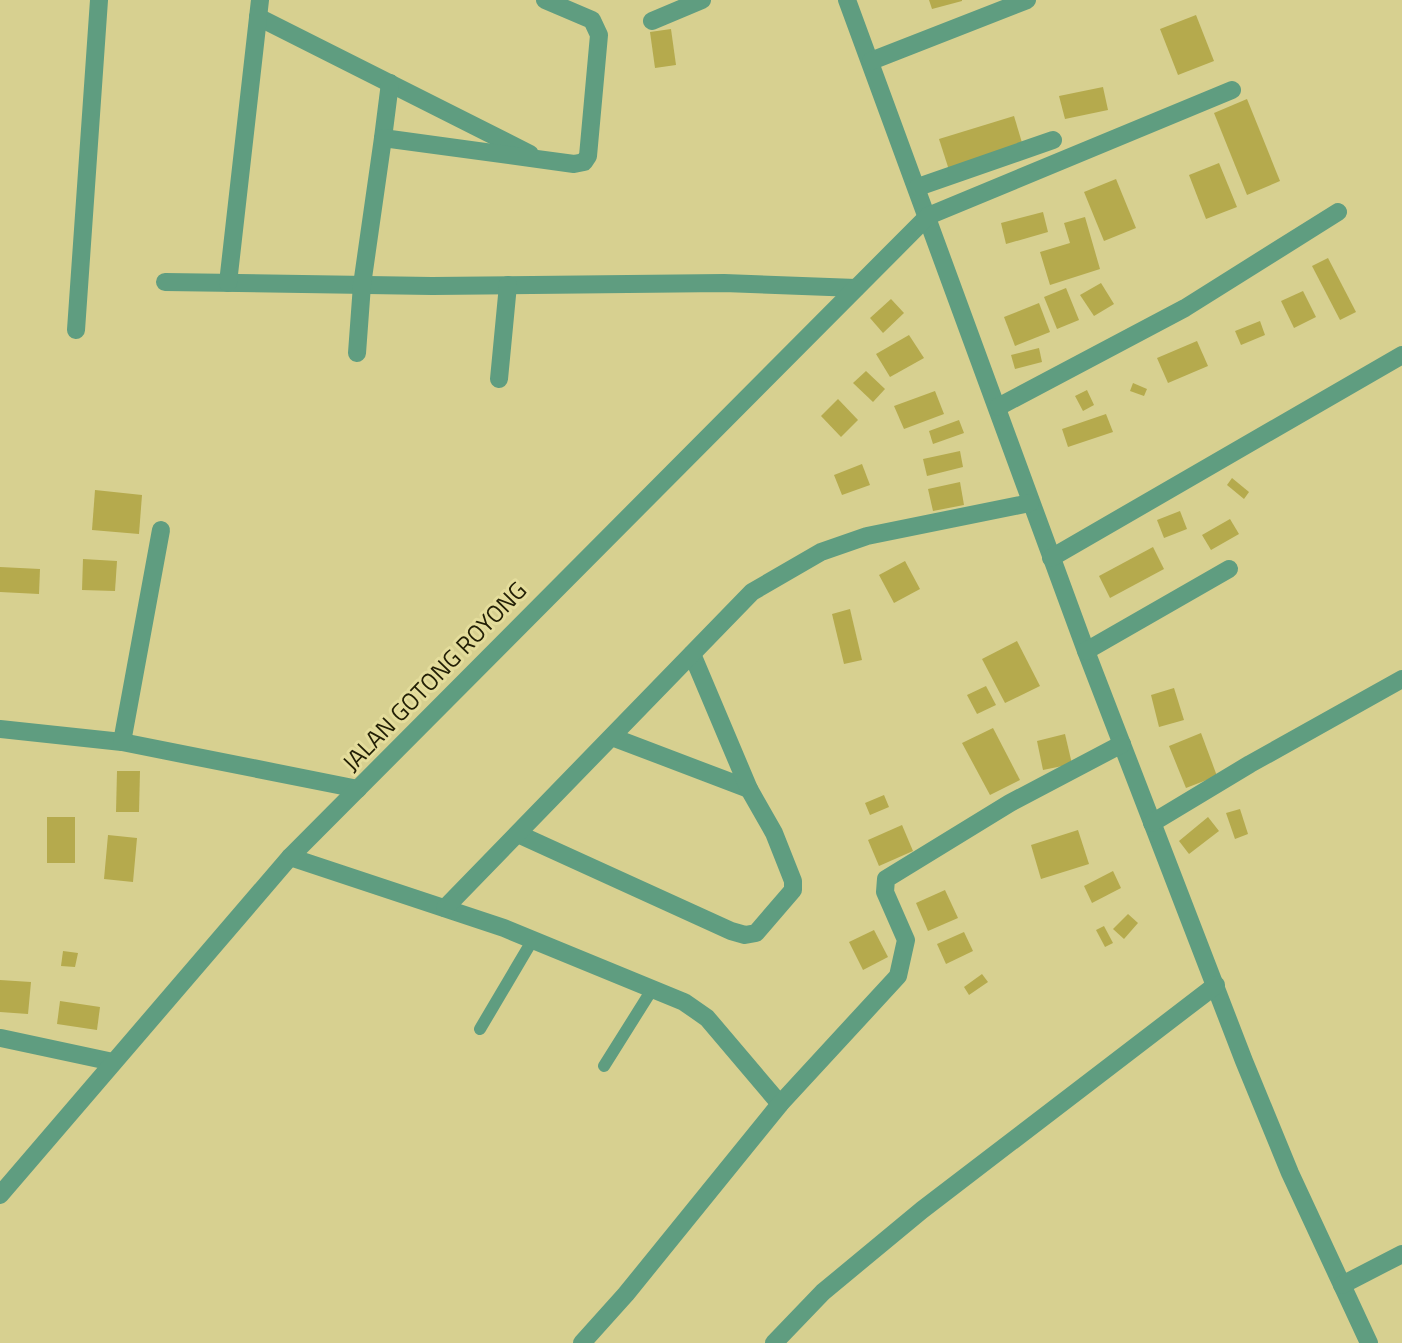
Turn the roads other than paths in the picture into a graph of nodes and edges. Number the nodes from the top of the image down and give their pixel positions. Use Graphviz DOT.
graph roads {
  1 [pos="99,0"];
  2 [pos="545,0"];
  3 [pos="702,0"];
  4 [pos="847,0"];
  5 [pos="1027,0"];
  6 [pos="259,8"];
  7 [pos="652,21"];
  8 [pos="871,61"];
  9 [pos="390,83"];
  10 [pos="1232,90"];
  11 [pos="383,138"];
  12 [pos="1052,140"];
  13 [pos="544,160"];
  14 [pos="918,187"];
  15 [pos="1338,212"];
  16 [pos="928,216"];
  17 [pos="165,282"];
  18 [pos="228,283"];
  19 [pos="362,285"];
  20 [pos="508,285"];
  21 [pos="856,288"];
  22 [pos="76,330"];
  23 [pos="357,353"];
  24 [pos="1402,355"];
  25 [pos="499,380"];
  26 [pos="998,407"];
  27 [pos="1030,503"];
  28 [pos="161,530"];
  29 [pos="1051,558"];
  30 [pos="1229,569"];
  31 [pos="1086,651"];
  32 [pos="692,654"];
  33 [pos="1402,679"];
  34 [pos="0,729"];
  35 [pos="612,737"];
  36 [pos="122,743"];
  37 [pos="1122,744"];
  38 [pos="358,789"];
  39 [pos="749,789"];
  40 [pos="1152,823"];
  41 [pos="518,834"];
  42 [pos="290,857"];
  43 [pos="445,908"];
  44 [pos="532,941"];
  45 [pos="1216,985"];
  46 [pos="653,988"];
  47 [pos="480,1029"];
  48 [pos="1,1038"];
  49 [pos="113,1062"];
  50 [pos="604,1066"];
  51 [pos="780,1104"];
  52 [pos="0,1195"];
  53 [pos="1402,1254"];
  54 [pos="1342,1285"];
  55 [pos="782,1340"];
  56 [pos="582,1343"];
  57 [pos="1369,1343"];
  1 -- 22 [label="street"];
  2 -- 13 [label="street"];
  3 -- 7 [label="street"];
  4 -- 8 [label="street"];
  5 -- 8 [label="street"];
  6 -- 9 [label="street"];
  6 -- 18 [label="street"];
  8 -- 14 [label="street"];
  9 -- 11 [label="street"];
  9 -- 13 [label="street"];
  10 -- 16 [label="street"];
  11 -- 13 [label="street"];
  11 -- 19 [label="street"];
  12 -- 14 [label="street"];
  14 -- 16 [label="street"];
  15 -- 26 [label="street"];
  16 -- 21 [label="street, JALAN GOTONG ROYONG"];
  16 -- 26 [label="street"];
  17 -- 18 [label="street"];
  18 -- 19 [label="street"];
  19 -- 20 [label="street"];
  19 -- 23 [label="street"];
  20 -- 21 [label="street"];
  20 -- 25 [label="street"];
  21 -- 38 [label="street, JALAN GOTONG ROYONG"];
  24 -- 29 [label="street"];
  26 -- 27 [label="street"];
  27 -- 29 [label="street"];
  27 -- 32 [label="street"];
  28 -- 36 [label="street"];
  29 -- 31 [label="street"];
  30 -- 31 [label="street"];
  31 -- 37 [label="street"];
  32 -- 35 [label="street"];
  32 -- 39 [label="street"];
  33 -- 40 [label="street"];
  34 -- 36 [label="street"];
  35 -- 39 [label="street"];
  35 -- 41 [label="street"];
  36 -- 38 [label="street"];
  37 -- 40 [label="street"];
  37 -- 51 [label="street"];
  38 -- 42 [label="street, JALAN GOTONG ROYONG"];
  39 -- 41 [label="street"];
  40 -- 45 [label="street"];
  41 -- 43 [label="street"];
  42 -- 43 [label="street"];
  42 -- 49 [label="street, JALAN GOTONG ROYONG"];
  43 -- 44 [label="street"];
  44 -- 46 [label="street"];
  44 -- 47 [label="lane"];
  45 -- 54 [label="street"];
  45 -- 55 [label="street"];
  46 -- 50 [label="lane"];
  46 -- 51 [label="street"];
  48 -- 49 [label="street"];
  49 -- 52 [label="street, JALAN GOTONG ROYONG"];
  51 -- 56 [label="street"];
  53 -- 54 [label="street"];
  54 -- 57 [label="street"];
}
